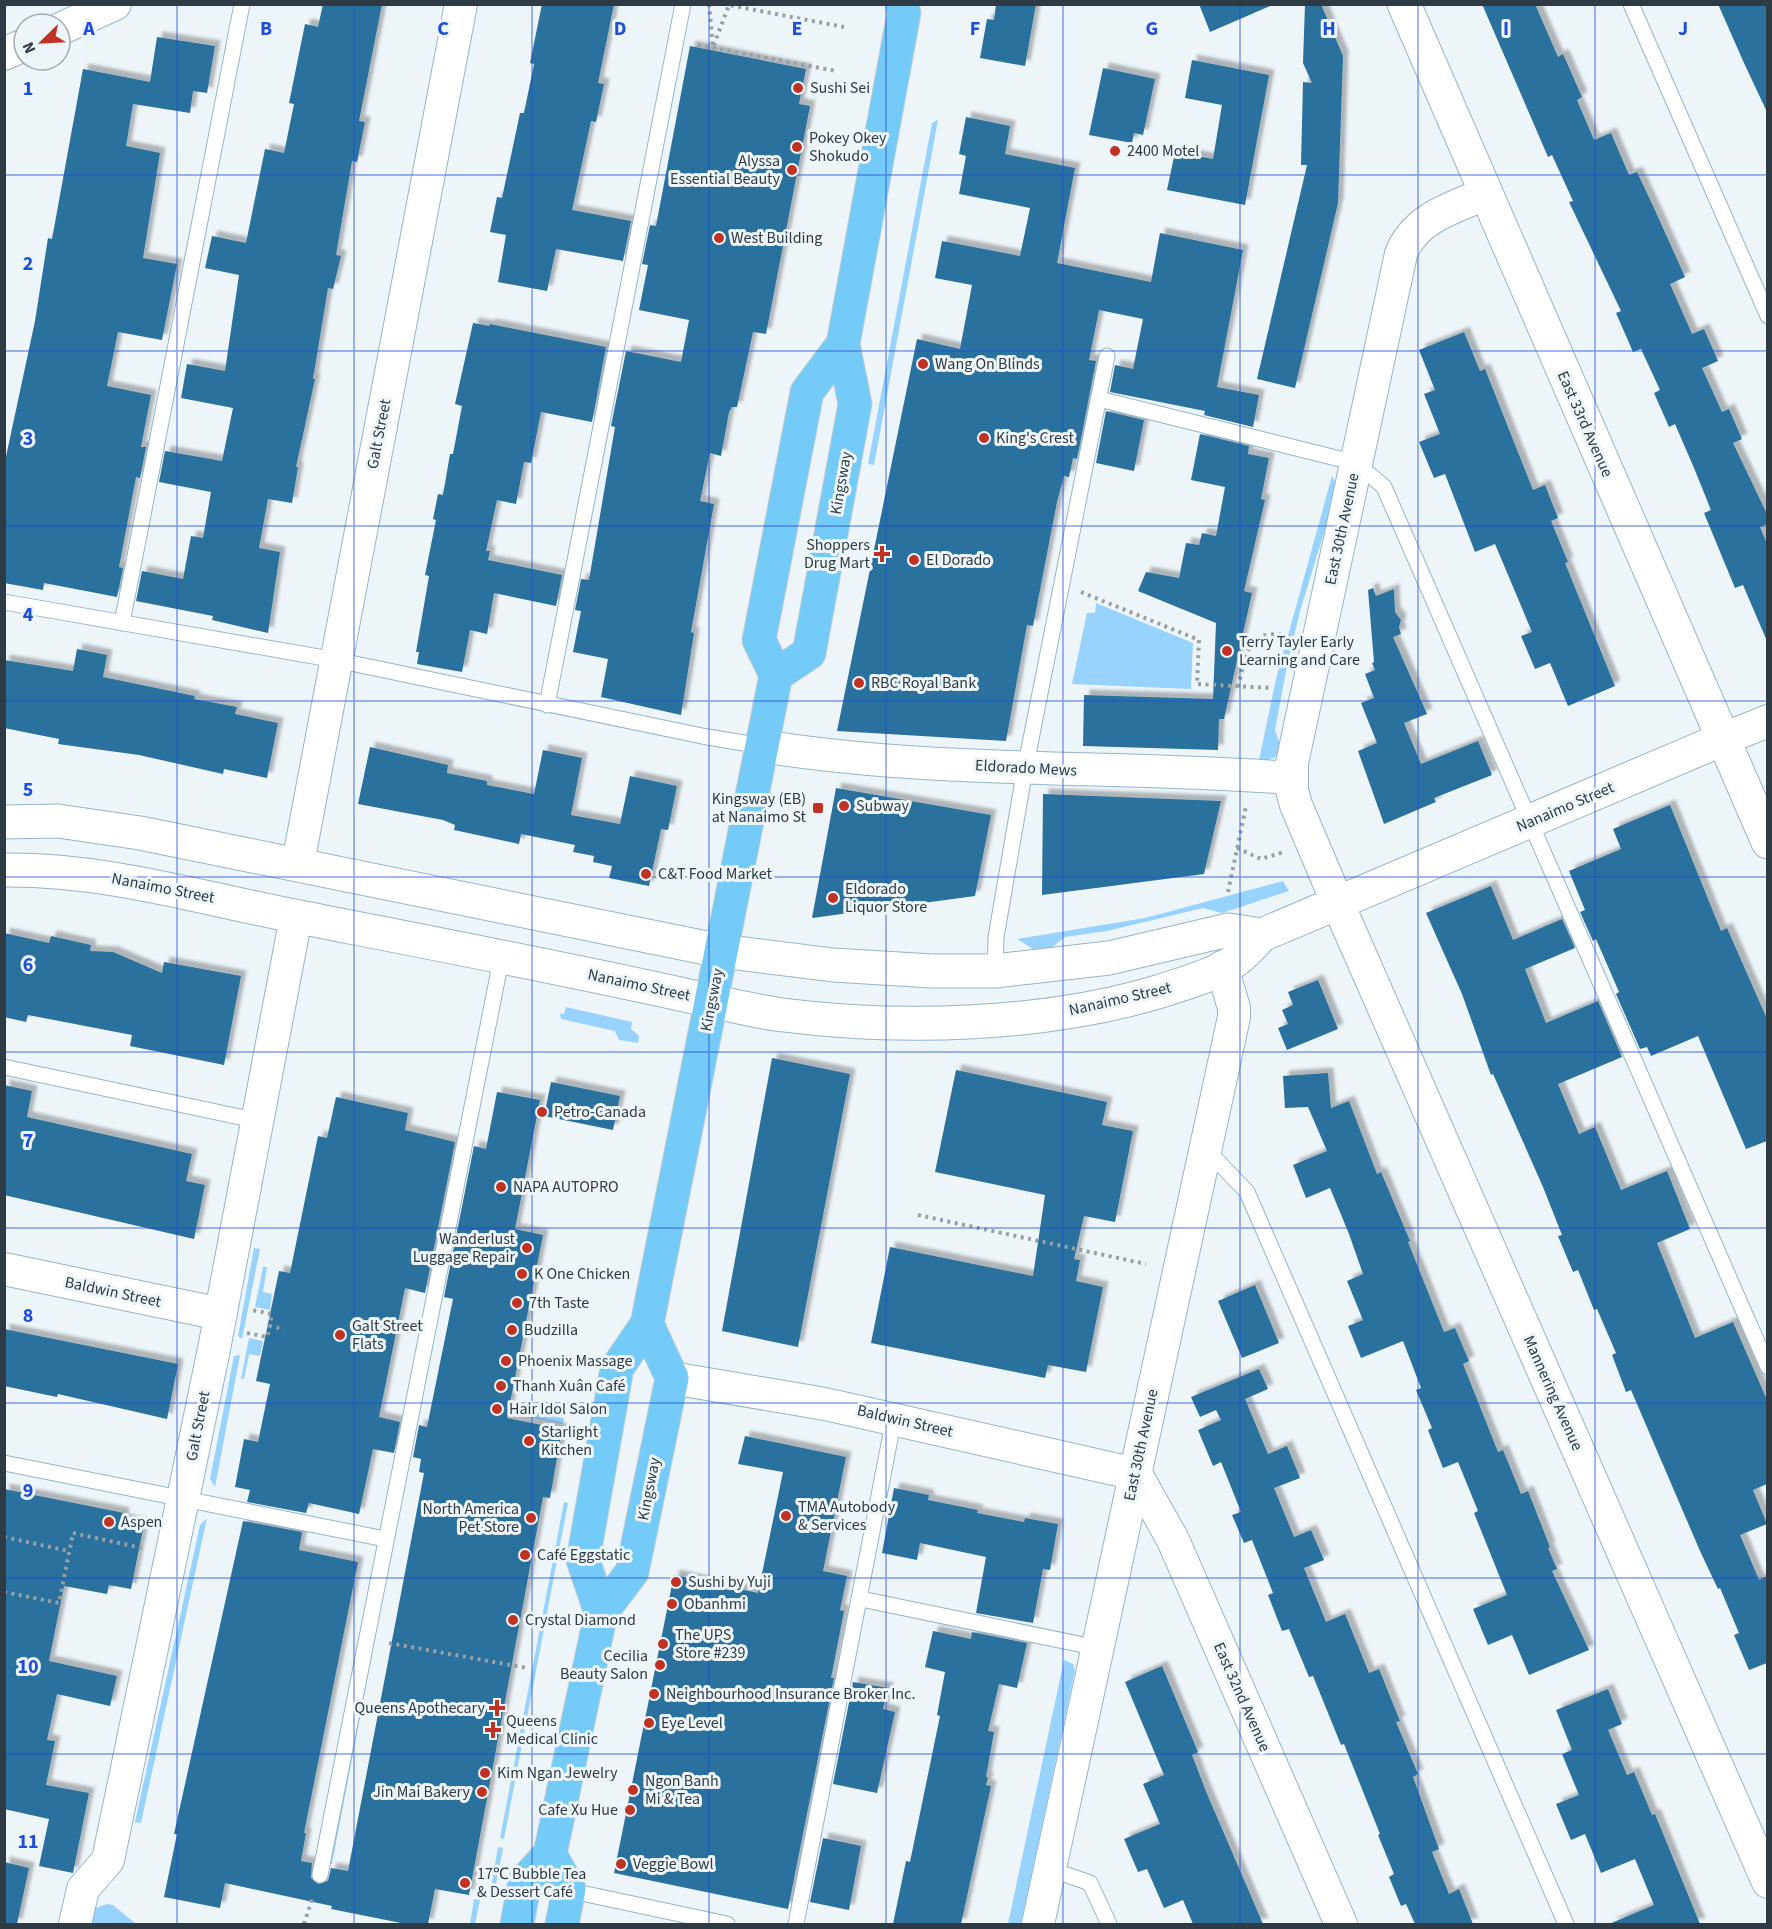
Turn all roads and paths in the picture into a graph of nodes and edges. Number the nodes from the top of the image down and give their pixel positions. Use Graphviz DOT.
graph roads {
  1 [pos="116,4"];
  2 [pos="242,4"];
  3 [pos="461,4"];
  4 [pos="683,4"];
  5 [pos="709,4"];
  6 [pos="1404,4"];
  7 [pos="1631,4"];
  8 [pos="729,5"];
  9 [pos="906,7"];
  10 [pos="72,24"];
  11 [pos="844,27"];
  12 [pos="676,41"];
  13 [pos="713,47"];
  14 [pos="836,71"];
  15 [pos="1485,194"];
  16 [pos="1767,316"];
  17 [pos="843,344"];
  18 [pos="1107,356"];
  19 [pos="1099,399"];
  20 [pos="1356,463"];
  21 [pos="1091,594"];
  22 [pos="4,602"];
  23 [pos="122,623"];
  24 [pos="1284,635"];
  25 [pos="336,660"];
  26 [pos="776,675"];
  27 [pos="1238,687"];
  28 [pos="1271,688"];
  29 [pos="547,705"];
  30 [pos="1767,721"];
  31 [pos="1723,740"];
  32 [pos="762,746"];
  33 [pos="1025,768"];
  34 [pos="1252,775"];
  35 [pos="1291,778"];
  36 [pos="4,822"];
  37 [pos="1532,822"];
  38 [pos="1767,842"];
  39 [pos="1237,848"];
  40 [pos="1285,851"];
  41 [pos="297,863"];
  42 [pos="4,870"];
  43 [pos="1228,892"];
  44 [pos="1338,904"];
  45 [pos="296,917"];
  46 [pos="1262,935"];
  47 [pos="721,951"];
  48 [pos="502,955"];
  49 [pos="1222,967"];
  50 [pos="994,971"];
  51 [pos="711,1001"];
  52 [pos="4,1067"];
  53 [pos="259,1121"];
  54 [pos="1205,1148"];
  55 [pos="918,1215"];
  56 [pos="1146,1264"];
  57 [pos="4,1269"];
  58 [pos="236,1312"];
  59 [pos="647,1324"];
  60 [pos="269,1326"];
  61 [pos="284,1329"];
  62 [pos="247,1332"];
  63 [pos="1767,1367"];
  64 [pos="672,1378"];
  65 [pos="894,1419"];
  66 [pos="4,1463"];
  67 [pos="1136,1474"];
  68 [pos="184,1500"];
  69 [pos="4,1537"];
  70 [pos="385,1539"];
  71 [pos="69,1551"];
  72 [pos="172,1554"];
  73 [pos="4,1592"];
  74 [pos="861,1599"];
  75 [pos="601,1613"];
  76 [pos="388,1642"];
  77 [pos="1098,1648"];
  78 [pos="527,1668"];
  79 [pos="550,1854"];
  80 [pos="1050,1869"];
  81 [pos="320,1875"];
  82 [pos="525,1881"];
  83 [pos="1767,1882"];
  84 [pos="569,1889"];
  85 [pos="75,1924"];
  86 [pos="304,1924"];
  87 [pos="517,1924"];
  88 [pos="562,1924"];
  89 [pos="727,1924"];
  90 [pos="796,1924"];
  91 [pos="1038,1924"];
  92 [pos="1109,1924"];
  93 [pos="1341,1924"];
  94 [pos="1566,1924"];
  1 -- 10 [label="street"];
  2 -- 23 [label="lane"];
  3 -- 25 [label="street, Galt Street"];
  4 -- 12 [label="lane"];
  5 -- 13 [label="path"];
  6 -- 15 [label="street, East 33rd Avenue"];
  7 -- 16 [label="lane"];
  8 -- 11 [label="path"];
  8 -- 13 [label="path"];
  9 -- 17 [label="main road, Kingsway"];
  12 -- 13 [label="path"];
  12 -- 29 [label="lane"];
  13 -- 14 [label="path"];
  15 -- 20 [label="street, East 30th Avenue"];
  15 -- 31 [label="street, East 33rd Avenue"];
  17 -- 26 [label="main road, Kingsway"];
  17 -- 26 [label="main road, Kingsway"];
  18 -- 19 [label="lane"];
  19 -- 20 [label="lane"];
  19 -- 33 [label="lane"];
  20 -- 35 [label="street, East 30th Avenue"];
  20 -- 37 [label="lane"];
  21 -- 27 [label="path"];
  22 -- 23 [label="lane"];
  23 -- 25 [label="lane"];
  24 -- 27 [label="path"];
  25 -- 29 [label="lane"];
  25 -- 41 [label="street, Galt Street"];
  26 -- 32 [label="main road, Kingsway"];
  27 -- 28 [label="path"];
  29 -- 32 [label="lane"];
  30 -- 31 [label="street, Nanaimo Street"];
  31 -- 37 [label="street, Nanaimo Street"];
  31 -- 38 [label="street, East 33rd Avenue"];
  32 -- 33 [label="street, Eldorado Mews"];
  32 -- 47 [label="main road, Kingsway"];
  33 -- 34 [label="street, Eldorado Mews"];
  33 -- 50 [label="lane"];
  34 -- 35 [label="street, Eldorado Mews"];
  34 -- 39 [label="path"];
  35 -- 44 [label="street, East 30th Avenue"];
  36 -- 41 [label="street"];
  37 -- 44 [label="street, Nanaimo Street"];
  37 -- 63 [label="lane"];
  39 -- 40 [label="path"];
  39 -- 43 [label="path"];
  41 -- 47 [label="street"];
  42 -- 45 [label="street, Nanaimo Street"];
  44 -- 46 [label="street, Nanaimo Street"];
  44 -- 83 [label="street, Mannering Avenue"];
  45 -- 48 [label="street, Nanaimo Street"];
  45 -- 53 [label="street, Galt Street"];
  46 -- 49 [label="street, Nanaimo Street"];
  46 -- 50 [label="street"];
  47 -- 50 [label="street"];
  47 -- 51 [label="main road, Kingsway"];
  48 -- 51 [label="street, Nanaimo Street"];
  48 -- 70 [label="lane"];
  49 -- 51 [label="street, Nanaimo Street"];
  49 -- 54 [label="street, East 30th Avenue"];
  51 -- 59 [label="main road, Kingsway"];
  52 -- 53 [label="lane"];
  53 -- 58 [label="street, Galt Street"];
  54 -- 67 [label="street, East 30th Avenue"];
  54 -- 94 [label="lane"];
  55 -- 56 [label="path"];
  57 -- 58 [label="street, Baldwin Street"];
  58 -- 60 [label="path"];
  58 -- 68 [label="street, Galt Street"];
  59 -- 64 [label="main road"];
  59 -- 75 [label="main road, Kingsway"];
  60 -- 61 [label="path"];
  60 -- 62 [label="path"];
  64 -- 65 [label="street, Baldwin Street"];
  64 -- 75 [label="main road, Kingsway"];
  65 -- 67 [label="street, Baldwin Street"];
  65 -- 74 [label="lane"];
  66 -- 68 [label="lane"];
  67 -- 77 [label="street, East 30th Avenue"];
  67 -- 93 [label="street, East 32nd Avenue"];
  68 -- 70 [label="lane"];
  68 -- 72 [label="street, Galt Street"];
  69 -- 71 [label="path"];
  70 -- 81 [label="lane"];
  71 -- 72 [label="path"];
  71 -- 73 [label="path"];
  72 -- 85 [label="street, Galt Street"];
  74 -- 77 [label="lane"];
  74 -- 90 [label="lane"];
  75 -- 79 [label="main road, Kingsway"];
  76 -- 78 [label="path"];
  77 -- 80 [label="street, East 30th Avenue"];
  79 -- 82 [label="main road"];
  79 -- 84 [label="main road"];
  80 -- 91 [label="street, East 30th Avenue"];
  80 -- 92 [label="lane"];
  81 -- 86 [label="path"];
  82 -- 84 [label="lane"];
  82 -- 87 [label="main road"];
  84 -- 88 [label="main road"];
  84 -- 89 [label="lane"];
}
